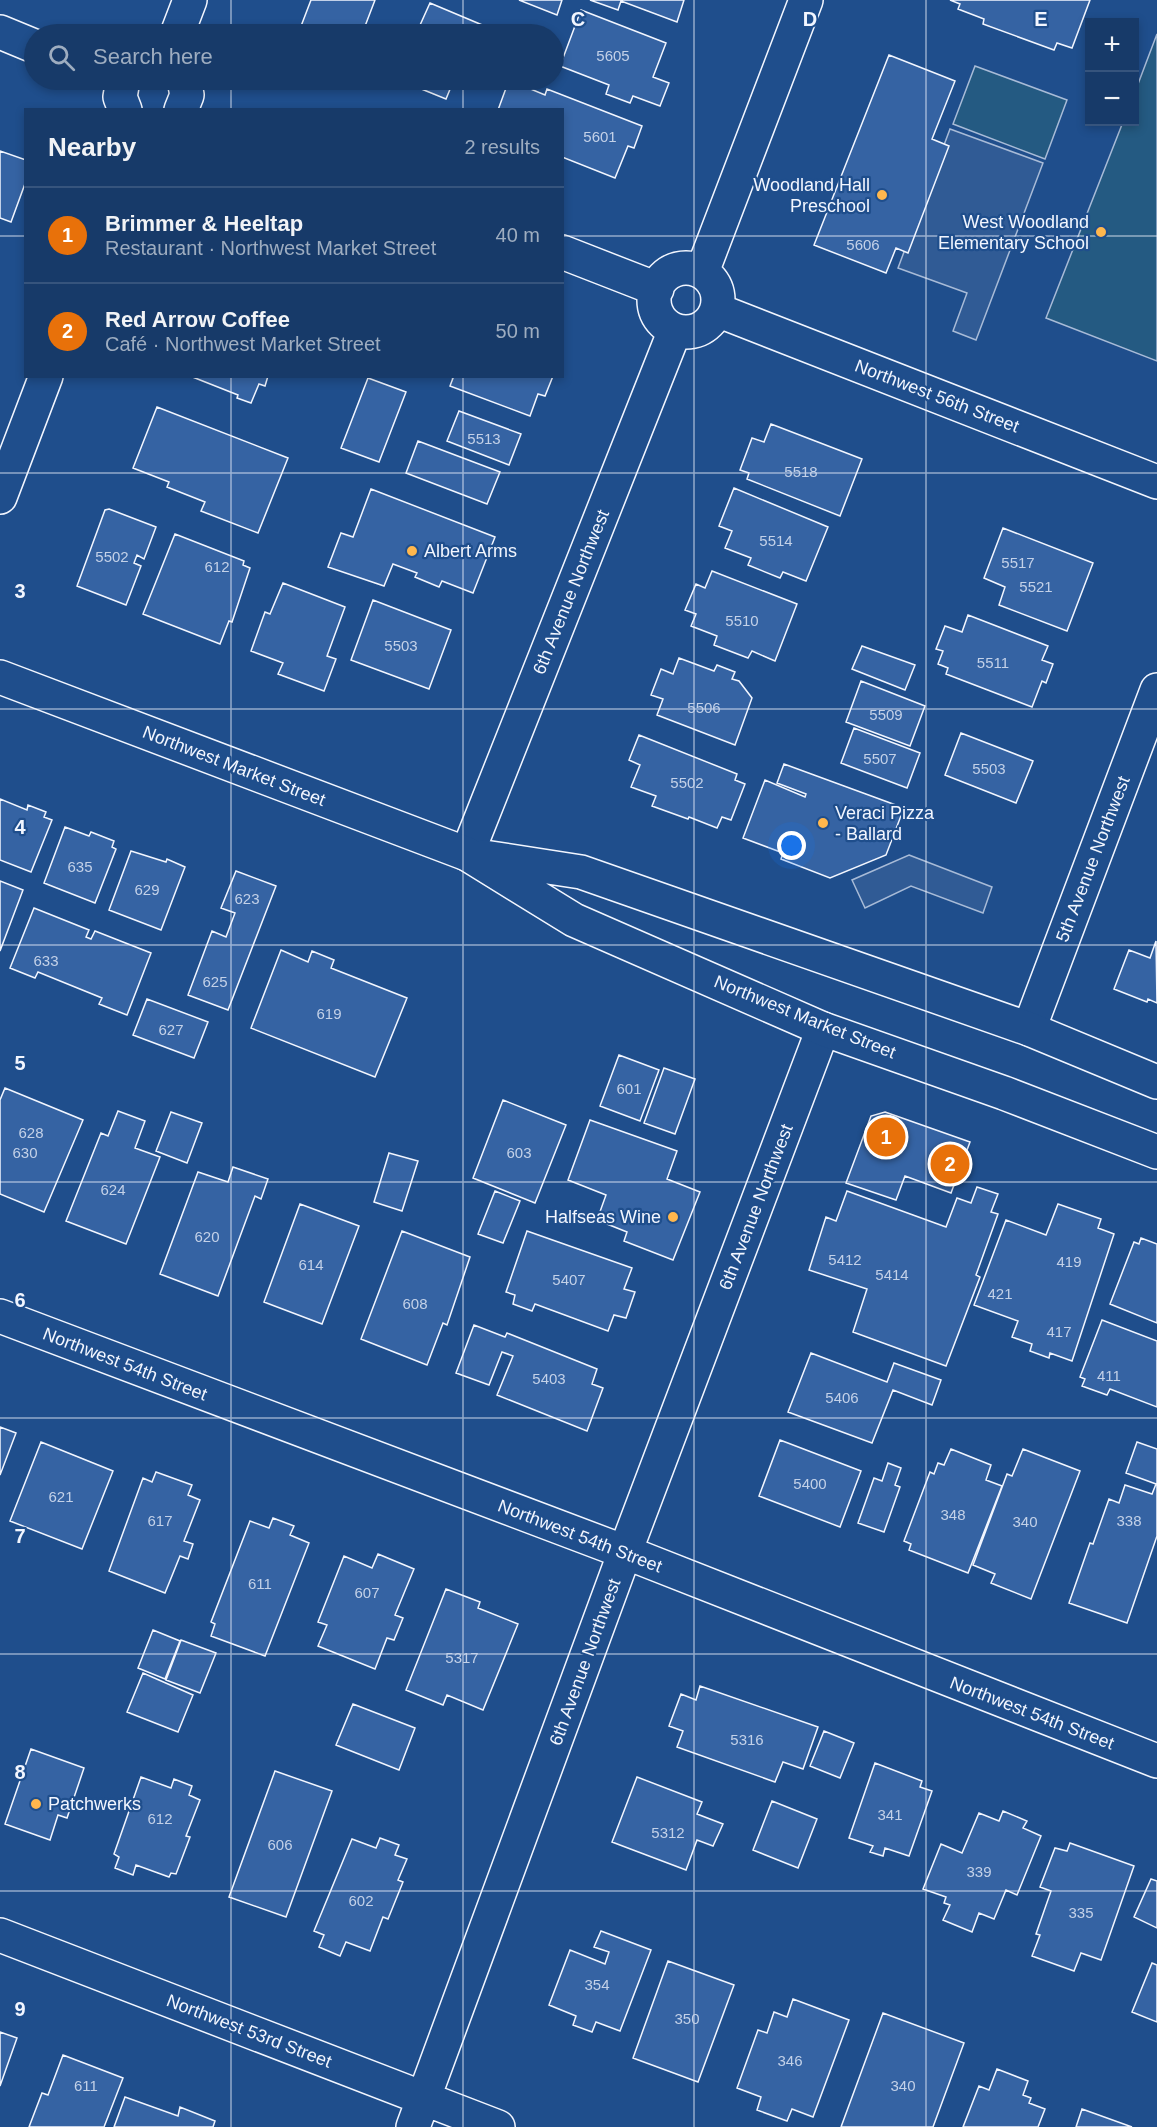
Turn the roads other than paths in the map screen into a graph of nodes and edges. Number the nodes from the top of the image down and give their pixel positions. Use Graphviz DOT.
graph roads {
  1 [pos="190,0"];
  2 [pos="806,0"];
  3 [pos="181,24"];
  4 [pos="0,32"];
  5 [pos="24,41"];
  6 [pos="121,90"];
  7 [pos="124,108"];
  8 [pos="564,253"];
  9 [pos="702,272"];
  10 [pos="657,288"];
  11 [pos="717,310"];
  12 [pos="675,330"];
  13 [pos="45,378"];
  14 [pos="1157,482"];
  15 [pos="0,497"];
  16 [pos="0,677"];
  17 [pos="1157,690"];
  18 [pos="467,854"];
  19 [pos="824,1029"];
  20 [pos="1029,1029"];
  21 [pos="1157,1082"];
  22 [pos="1157,1152"];
  23 [pos="0,1316"];
  24 [pos="625,1552"];
  25 [pos="1157,1761"];
  26 [pos="0,1935"];
  27 [pos="419,2113"];
  28 [pos="498,2127"];
  1 -- 3 [label="street"];
  2 -- 9 [label="street"];
  4 -- 5 [label="street"];
  6 -- 7 [label="street"];
  8 -- 10 [label="street"];
  9 -- 10 [label="street"];
  9 -- 11 [label="street"];
  10 -- 12 [label="street"];
  11 -- 12 [label="street"];
  11 -- 14 [label="street, Northwest 56th Street"];
  12 -- 18 [label="street, 6th Avenue Northwest"];
  13 -- 15 [label="street"];
  16 -- 18 [label="street, Northwest Market Street"];
  17 -- 20 [label="street, 5th Avenue Northwest"];
  18 -- 19 [label="street, Northwest Market Street"];
  18 -- 20 [label="street, Northwest Market Street"];
  19 -- 22 [label="street, Northwest Market Street"];
  19 -- 24 [label="street, 6th Avenue Northwest"];
  20 -- 21 [label="street, Northwest Market Street"];
  23 -- 24 [label="street, Northwest 54th Street"];
  24 -- 25 [label="street, Northwest 54th Street"];
  24 -- 27 [label="street, 6th Avenue Northwest"];
  26 -- 27 [label="street, Northwest 53rd Street"];
  27 -- 28 [label="street, Northwest 53rd Street"];
}
